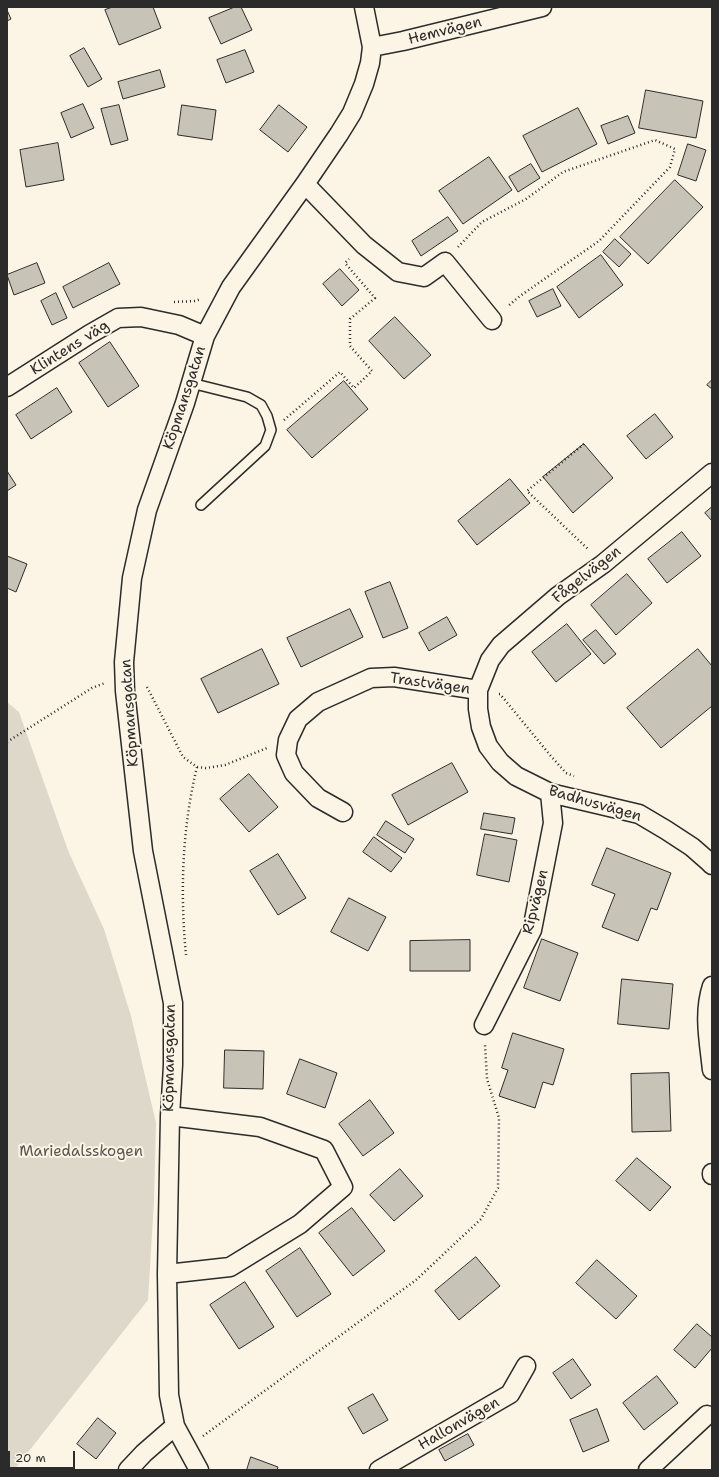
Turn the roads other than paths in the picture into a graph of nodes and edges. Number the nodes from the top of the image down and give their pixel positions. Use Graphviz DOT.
graph roads {
  1 [pos="364,7"];
  2 [pos="542,7"];
  3 [pos="372,47"];
  4 [pos="305,184"];
  5 [pos="492,320"];
  6 [pos="205,336"];
  7 [pos="191,382"];
  8 [pos="7,387"];
  9 [pos="712,472"];
  10 [pos="201,505"];
  11 [pos="478,690"];
  12 [pos="550,793"];
  13 [pos="343,812"];
  14 [pos="712,865"];
  15 [pos="712,986"];
  16 [pos="484,1025"];
  17 [pos="712,1070"];
  18 [pos="170,1116"];
  19 [pos="167,1274"];
  20 [pos="526,1366"];
  21 [pos="707,1415"];
  22 [pos="175,1426"];
  23 [pos="128,1470"];
  24 [pos="199,1470"];
  25 [pos="379,1470"];
  26 [pos="648,1470"];
  1 -- 3 [label="street, Köpmansgatan"];
  2 -- 3 [label="street, Hemvägen"];
  3 -- 4 [label="street, Köpmansgatan"];
  4 -- 5 [label="street"];
  4 -- 6 [label="street, Köpmansgatan"];
  6 -- 7 [label="street, Köpmansgatan"];
  6 -- 8 [label="street, Klintens väg"];
  7 -- 10 [label="lane"];
  7 -- 18 [label="street, Köpmansgatan"];
  9 -- 11 [label="street, Fågelvägen"];
  11 -- 12 [label="street, Badhusvägen"];
  11 -- 13 [label="street, Trastvägen"];
  12 -- 14 [label="street, Badhusvägen"];
  12 -- 16 [label="street, Ripvägen"];
  15 -- 17 [label="street"];
  18 -- 19 [label="street, Köpmansgatan"];
  18 -- 19 [label="street"];
  19 -- 22 [label="street, Köpmansgatan"];
  20 -- 25 [label="street, Hallonvägen"];
  21 -- 26 [label="street"];
  22 -- 23 [label="street"];
  22 -- 24 [label="street, Köpmansgatan"];
}
